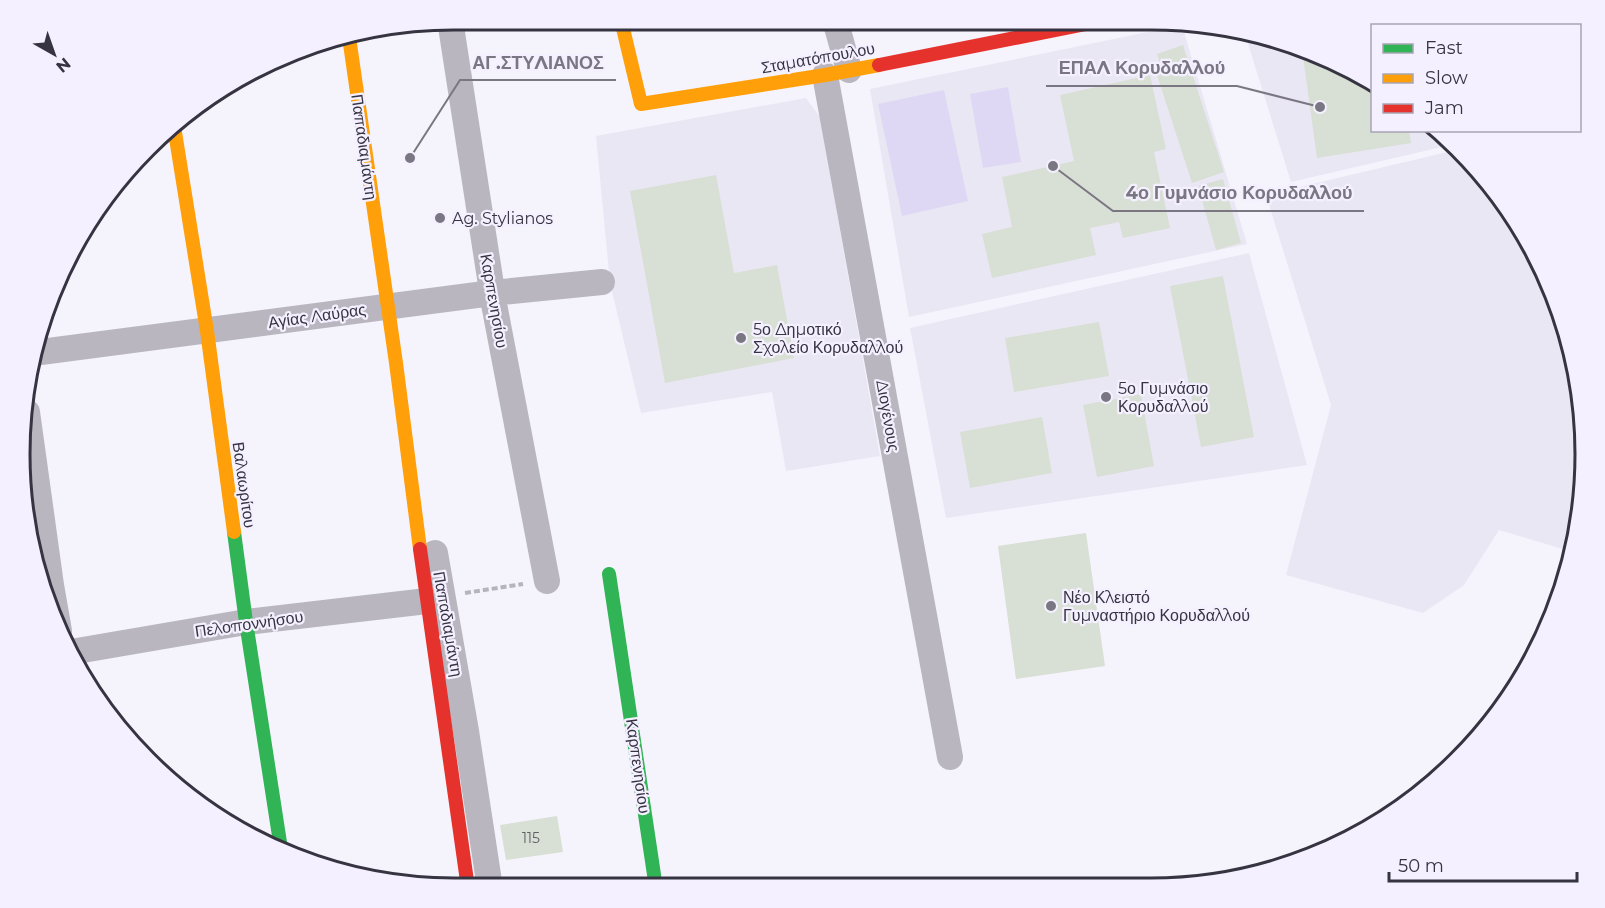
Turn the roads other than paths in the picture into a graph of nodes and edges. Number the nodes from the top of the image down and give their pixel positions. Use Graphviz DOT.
graph roads {
  1 [pos="452,30"];
  2 [pos="623,30"];
  3 [pos="835,30"];
  4 [pos="1018,30"];
  5 [pos="350,43"];
  6 [pos="837,73"];
  7 [pos="175,134"];
  8 [pos="602,282"];
  9 [pos="492,293"];
  10 [pos="387,307"];
  11 [pos="207,331"];
  12 [pos="42,353"];
  13 [pos="396,363"];
  14 [pos="30,441"];
  15 [pos="45,568"];
  16 [pos="609,574"];
  17 [pos="547,581"];
  18 [pos="427,601"];
  19 [pos="246,622"];
  20 [pos="79,651"];
  21 [pos="950,757"];
  22 [pos="280,840"];
  23 [pos="467,878"];
  24 [pos="488,878"];
  25 [pos="655,878"];
  1 -- 9 [label="street, Καρπενησίου"];
  2 -- 6 [label="street, Σταματόπουλου"];
  3 -- 6 [label="street, Διογένους"];
  4 -- 6 [label="street, Σταματόπουλου"];
  5 -- 10 [label="street, Παπαδιαμάντη"];
  6 -- 21 [label="street, Διογένους"];
  7 -- 11 [label="street, Βαλαωρίτου"];
  8 -- 9 [label="street, Αγίας Λαύρας"];
  9 -- 10 [label="street, Αγίας Λαύρας"];
  9 -- 17 [label="street, Καρπενησίου"];
  10 -- 11 [label="street, Αγίας Λαύρας"];
  10 -- 13 [label="street, Παπαδιαμάντη"];
  11 -- 12 [label="street, Αγίας Λαύρας"];
  11 -- 19 [label="street, Βαλαωρίτου"];
  13 -- 18 [label="street, Παπαδιαμάντη"];
  13 -- 24 [label="street, Παπαδιαμάντη"];
  14 -- 15 [label="street"];
  16 -- 25 [label="street, Καρπενησίου"];
  18 -- 19 [label="street, Πελοποννήσου"];
  18 -- 23 [label="street, Παπαδιαμάντη"];
  19 -- 20 [label="street, Πελοποννήσου"];
  19 -- 22 [label="street, Βαλαωρίτου"];
}
